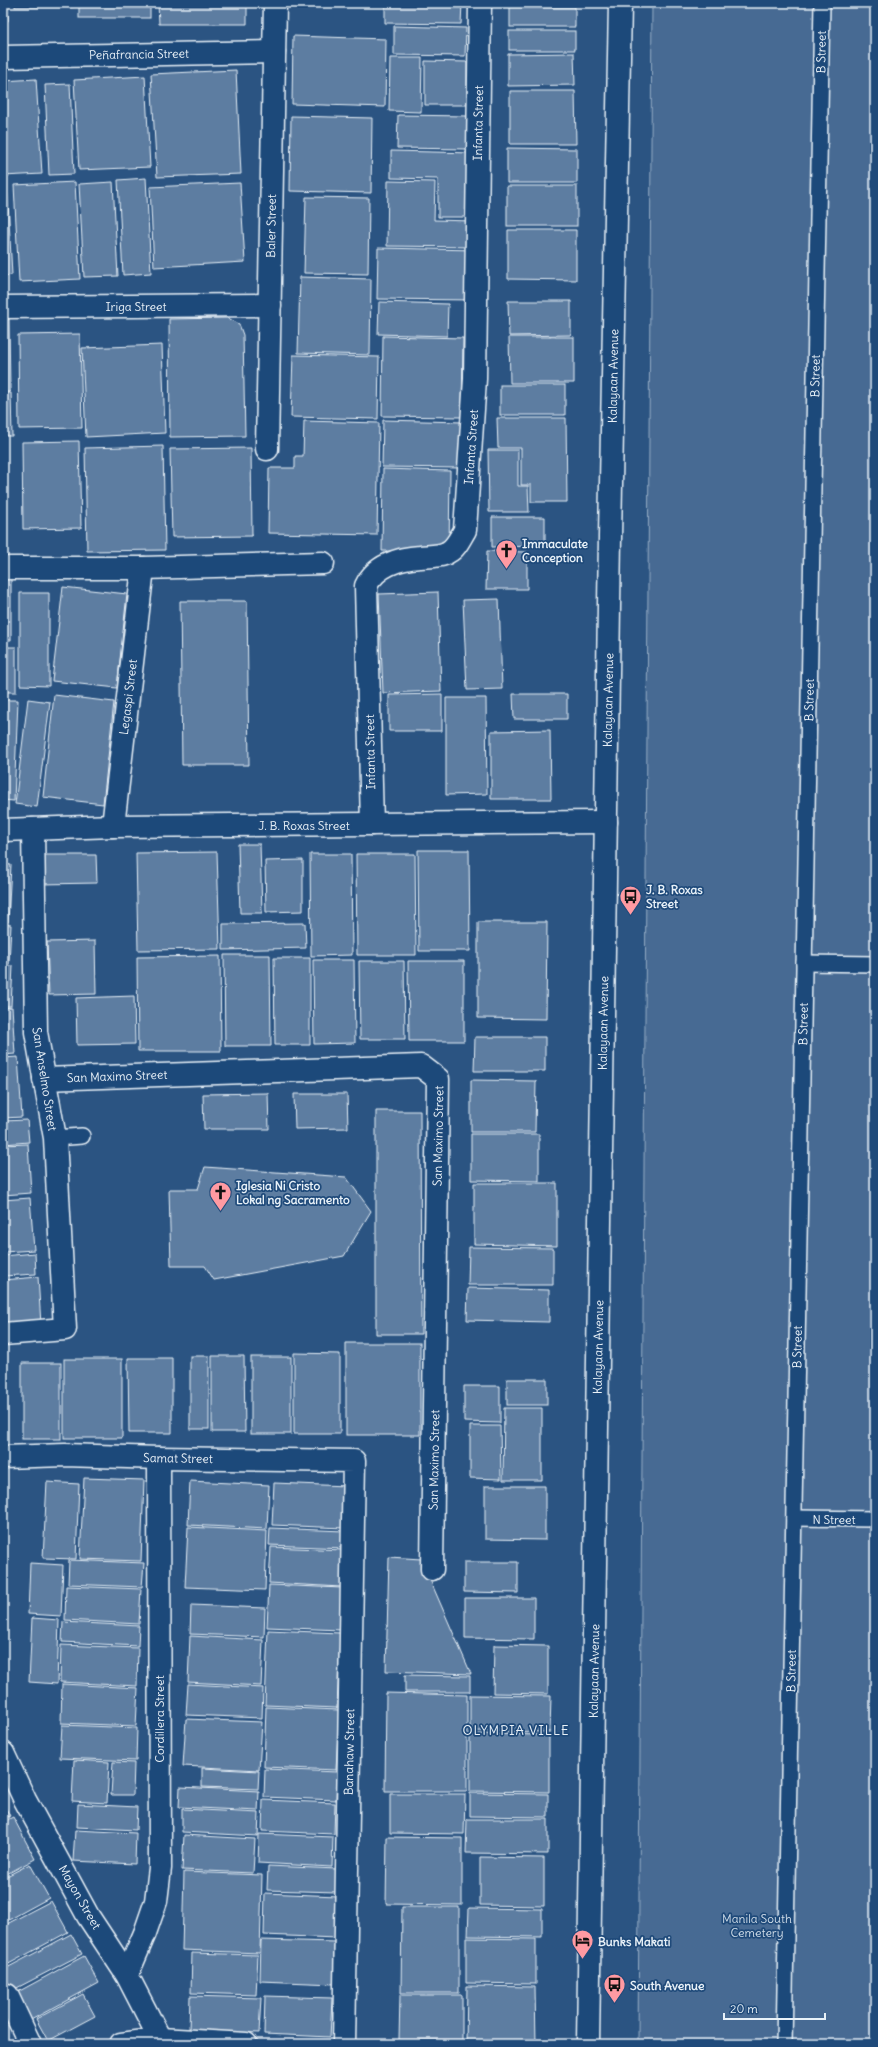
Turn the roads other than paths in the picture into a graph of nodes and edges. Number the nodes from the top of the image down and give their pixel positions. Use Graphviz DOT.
graph roads {
  1 [pos="275,3"];
  2 [pos="480,3"];
  3 [pos="620,3"];
  4 [pos="822,3"];
  5 [pos="274,52"];
  6 [pos="3,57"];
  7 [pos="270,305"];
  8 [pos="3,307"];
  9 [pos="267,449"];
  10 [pos="323,563"];
  11 [pos="3,568"];
  12 [pos="143,568"];
  13 [pos="606,822"];
  14 [pos="372,824"];
  15 [pos="113,826"];
  16 [pos="33,829"];
  17 [pos="3,830"];
  18 [pos="804,963"];
  19 [pos="875,964"];
  20 [pos="44,1079"];
  21 [pos="82,1136"];
  22 [pos="55,1138"];
  23 [pos="3,1334"];
  24 [pos="3,1457"];
  25 [pos="159,1458"];
  26 [pos="354,1461"];
  27 [pos="794,1518"];
  28 [pos="875,1519"];
  29 [pos="432,1569"];
  30 [pos="3,1753"];
  31 [pos="127,1975"];
  32 [pos="7,1995"];
  33 [pos="160,2039"];
  34 [pos="30,2044"];
  35 [pos="121,2044"];
  36 [pos="246,2044"];
  37 [pos="344,2044"];
  38 [pos="588,2044"];
  39 [pos="784,2044"];
  1 -- 5 [label="street, Baler Street"];
  2 -- 14 [label="street, Infanta Street"];
  3 -- 13 [label="street, Kalayaan Avenue"];
  4 -- 18 [label="lane, B Street"];
  5 -- 6 [label="street, Peñafrancia Street"];
  5 -- 7 [label="street, Baler Street"];
  7 -- 8 [label="street, Iriga Street"];
  7 -- 9 [label="street, Baler Street"];
  10 -- 12 [label="street"];
  11 -- 12 [label="street"];
  12 -- 15 [label="street, Legaspi Street"];
  13 -- 14 [label="street, J. B. Roxas Street"];
  13 -- 38 [label="street, Kalayaan Avenue"];
  14 -- 15 [label="street, J. B. Roxas Street"];
  15 -- 16 [label="street, J. B. Roxas Street"];
  16 -- 17 [label="street, J. B. Roxas Street"];
  16 -- 20 [label="street, San Anselmo Street"];
  18 -- 19 [label="lane"];
  18 -- 27 [label="lane, B Street"];
  20 -- 22 [label="street, San Anselmo Street"];
  20 -- 29 [label="street, San Maximo Street"];
  21 -- 22 [label="lane"];
  22 -- 23 [label="street, San Anselmo Street"];
  24 -- 25 [label="street, Samat Street"];
  25 -- 26 [label="street, Samat Street"];
  25 -- 31 [label="street, Cordillera Street"];
  26 -- 37 [label="street, Banahaw Street"];
  27 -- 28 [label="lane, N Street"];
  27 -- 39 [label="lane, B Street"];
  30 -- 31 [label="street, Mayon Street"];
  31 -- 33 [label="street, Mayon Street"];
  32 -- 34 [label="street"];
  33 -- 35 [label="street"];
  33 -- 36 [label="street"];
}
